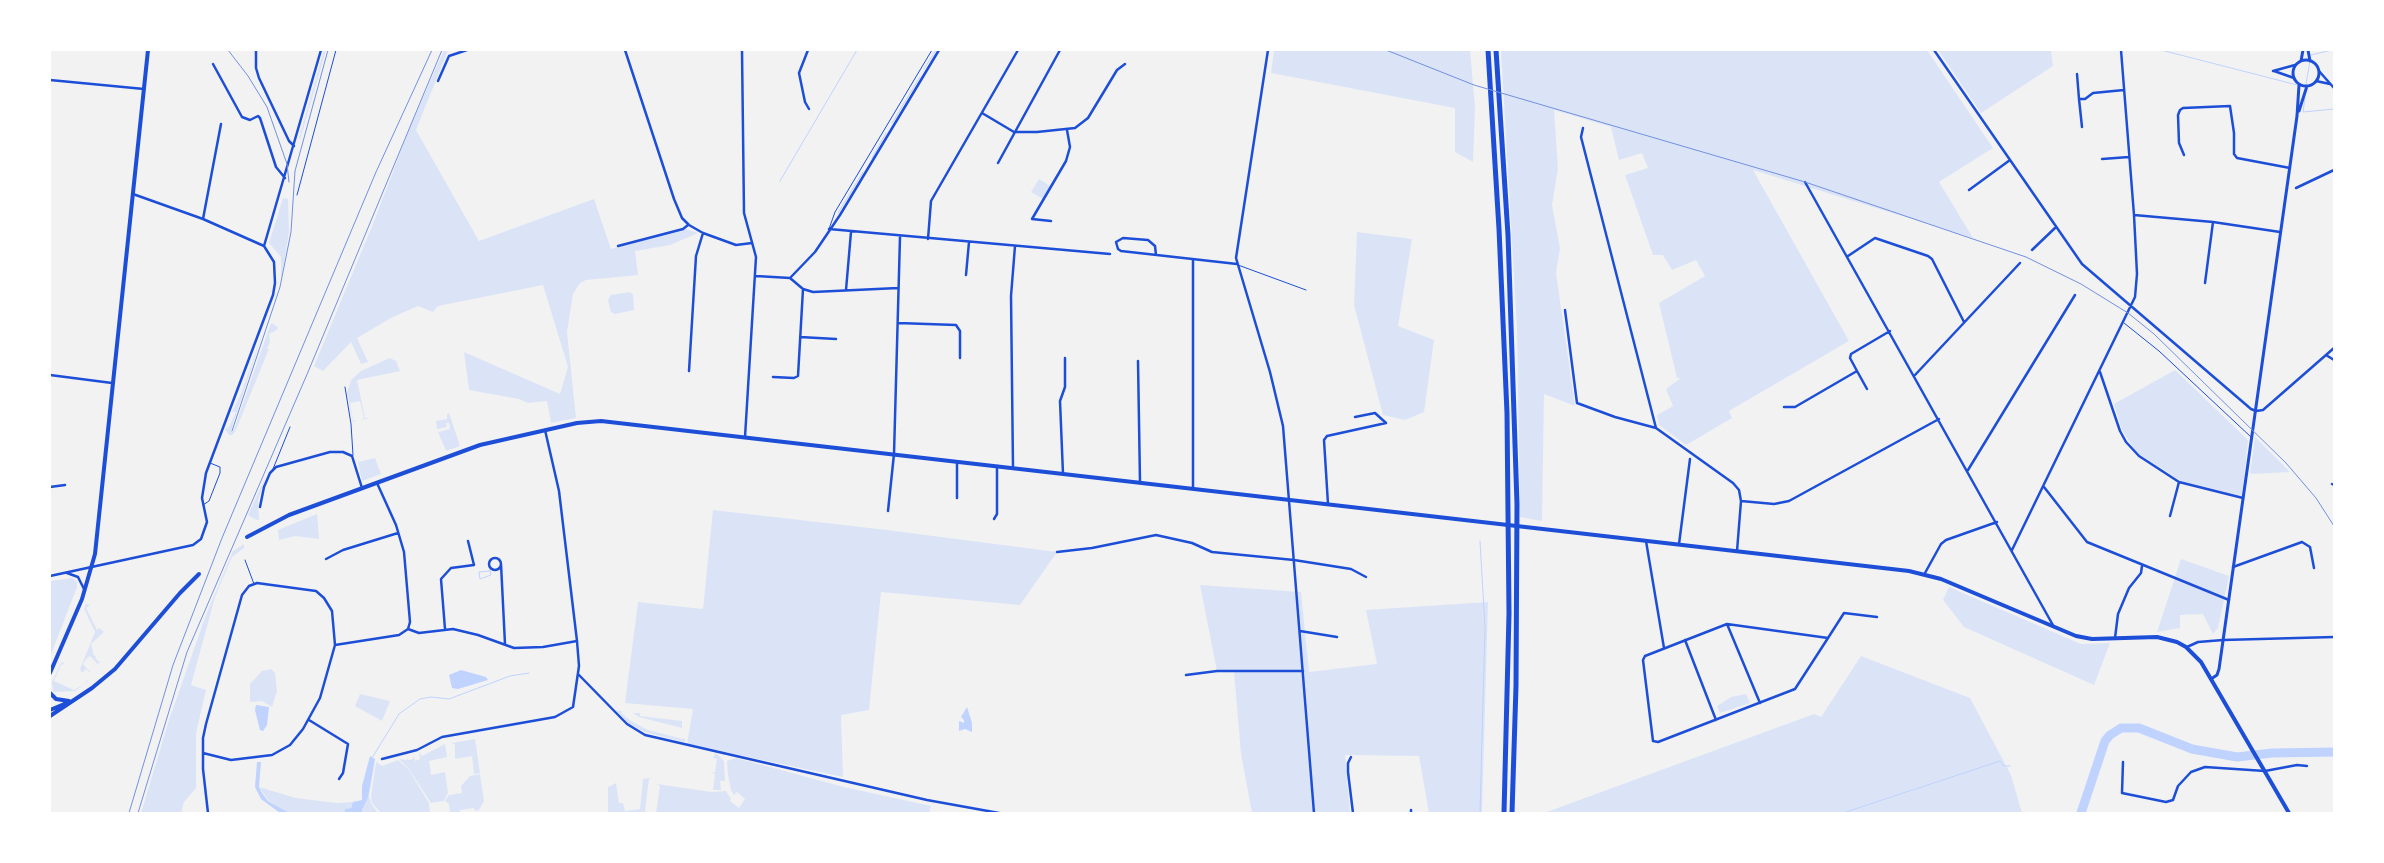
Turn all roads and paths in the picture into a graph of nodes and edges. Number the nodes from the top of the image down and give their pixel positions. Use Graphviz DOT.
graph roads {
  1 [pos="148,50"];
  2 [pos="256,50"];
  3 [pos="321,50"];
  4 [pos="336,50"];
  5 [pos="467,50"];
  6 [pos="625,50"];
  7 [pos="742,50"];
  8 [pos="808,50"];
  9 [pos="932,50"];
  10 [pos="939,50"];
  11 [pos="1018,50"];
  12 [pos="1060,50"];
  13 [pos="1268,50"];
  14 [pos="1488,50"];
  15 [pos="1496,50"];
  16 [pos="1934,50"];
  17 [pos="2121,50"];
  18 [pos="2303,50"];
  19 [pos="2308,50"];
  20 [pos="2301,61"];
  21 [pos="2310,61"];
  22 [pos="213,64"];
  23 [pos="1125,64"];
  24 [pos="2296,65"];
  25 [pos="2319,71"];
  26 [pos="2077,74"];
  27 [pos="2294,78"];
  28 [pos="50,80"];
  29 [pos="438,81"];
  30 [pos="2316,81"];
  31 [pos="2299,84"];
  32 [pos="2332,84"];
  33 [pos="2307,86"];
  34 [pos="2334,88"];
  35 [pos="144,89"];
  36 [pos="2124,90"];
  37 [pos="2079,100"];
  38 [pos="810,109"];
  39 [pos="982,113"];
  40 [pos="2297,116"];
  41 [pos="221,124"];
  42 [pos="2082,127"];
  43 [pos="1582,128"];
  44 [pos="1067,130"];
  45 [pos="1014,132"];
  46 [pos="294,146"];
  47 [pos="2184,155"];
  48 [pos="2129,157"];
  49 [pos="2102,159"];
  50 [pos="2010,160"];
  51 [pos="998,163"];
  52 [pos="2290,168"];
  53 [pos="2334,170"];
  54 [pos="285,178"];
  55 [pos="1806,182"];
  56 [pos="2296,188"];
  57 [pos="1969,190"];
  58 [pos="132,194"];
  59 [pos="297,195"];
  60 [pos="2134,215"];
  61 [pos="203,219"];
  62 [pos="1052,221"];
  63 [pos="2213,222"];
  64 [pos="688,225"];
  65 [pos="2056,227"];
  66 [pos="829,230"];
  67 [pos="703,232"];
  68 [pos="851,232"];
  69 [pos="2280,232"];
  70 [pos="900,237"];
  71 [pos="928,239"];
  72 [pos="969,242"];
  73 [pos="752,243"];
  74 [pos="264,246"];
  75 [pos="618,246"];
  76 [pos="1015,246"];
  77 [pos="2032,250"];
  78 [pos="1110,254"];
  79 [pos="1156,255"];
  80 [pos="1848,256"];
  81 [pos="1193,260"];
  82 [pos="2020,263"];
  83 [pos="1237,264"];
  84 [pos="756,276"];
  85 [pos="966,276"];
  86 [pos="790,278"];
  87 [pos="2205,283"];
  88 [pos="899,288"];
  89 [pos="803,289"];
  90 [pos="846,290"];
  91 [pos="1306,290"];
  92 [pos="2075,295"];
  93 [pos="2131,306"];
  94 [pos="1565,310"];
  95 [pos="898,322"];
  96 [pos="1964,322"];
  97 [pos="2124,323"];
  98 [pos="1890,331"];
  99 [pos="800,337"];
  100 [pos="836,339"];
  101 [pos="2334,348"];
  102 [pos="2326,355"];
  103 [pos="960,358"];
  104 [pos="1065,358"];
  105 [pos="2334,360"];
  106 [pos="1138,361"];
  107 [pos="1856,370"];
  108 [pos="689,371"];
  109 [pos="2100,372"];
  110 [pos="50,375"];
  111 [pos="1915,375"];
  112 [pos="773,377"];
  113 [pos="112,383"];
  114 [pos="345,387"];
  115 [pos="1867,389"];
  116 [pos="1784,407"];
  117 [pos="2256,412"];
  118 [pos="1356,417"];
  119 [pos="1939,419"];
  120 [pos="290,427"];
  121 [pos="1656,428"];
  122 [pos="546,430"];
  123 [pos="745,437"];
  124 [pos="2252,437"];
  125 [pos="894,454"];
  126 [pos="352,456"];
  127 [pos="1690,459"];
  128 [pos="957,462"];
  129 [pos="210,463"];
  130 [pos="997,466"];
  131 [pos="1013,468"];
  132 [pos="272,470"];
  133 [pos="1968,470"];
  134 [pos="1062,474"];
  135 [pos="377,482"];
  136 [pos="2179,482"];
  137 [pos="1140,483"];
  138 [pos="65,485"];
  139 [pos="2044,487"];
  140 [pos="50,488"];
  141 [pos="362,488"];
  142 [pos="1193,489"];
  143 [pos="957,498"];
  144 [pos="2243,498"];
  145 [pos="1289,500"];
  146 [pos="1741,501"];
  147 [pos="1328,504"];
  148 [pos="203,505"];
  149 [pos="260,508"];
  150 [pos="888,511"];
  151 [pos="2170,516"];
  152 [pos="994,519"];
  153 [pos="1997,522"];
  154 [pos="398,533"];
  155 [pos="247,537"];
  156 [pos="468,541"];
  157 [pos="1646,541"];
  158 [pos="1678,544"];
  159 [pos="2012,550"];
  160 [pos="1737,551"];
  161 [pos="1057,552"];
  162 [pos="326,559"];
  163 [pos="244,560"];
  164 [pos="1294,560"];
  165 [pos="501,564"];
  166 [pos="2142,565"];
  167 [pos="92,567"];
  168 [pos="2234,567"];
  169 [pos="2314,568"];
  170 [pos="66,572"];
  171 [pos="199,574"];
  172 [pos="1926,574"];
  173 [pos="50,576"];
  174 [pos="1366,576"];
  175 [pos="254,584"];
  176 [pos="85,592"];
  177 [pos="2229,600"];
  178 [pos="1877,617"];
  179 [pos="1727,624"];
  180 [pos="2055,628"];
  181 [pos="408,629"];
  182 [pos="445,629"];
  183 [pos="1300,632"];
  184 [pos="1338,637"];
  185 [pos="1828,638"];
  186 [pos="2114,638"];
  187 [pos="2334,638"];
  188 [pos="1686,640"];
  189 [pos="2223,640"];
  190 [pos="577,641"];
  191 [pos="506,644"];
  192 [pos="335,645"];
  193 [pos="2186,647"];
  194 [pos="1664,648"];
  195 [pos="1303,671"];
  196 [pos="50,673"];
  197 [pos="578,674"];
  198 [pos="1186,674"];
  199 [pos="2211,679"];
  200 [pos="50,693"];
  201 [pos="74,700"];
  202 [pos="1760,703"];
  203 [pos="50,710"];
  204 [pos="50,716"];
  205 [pos="309,720"];
  206 [pos="1716,720"];
  207 [pos="203,753"];
  208 [pos="1351,757"];
  209 [pos="382,759"];
  210 [pos="2123,762"];
  211 [pos="2307,766"];
  212 [pos="2264,771"];
  213 [pos="339,779"];
  214 [pos="208,813"];
  215 [pos="999,813"];
  216 [pos="1314,813"];
  217 [pos="1353,813"];
  218 [pos="1504,813"];
  219 [pos="1512,813"];
  220 [pos="2288,813"];
  1 -- 35 [label="main road"];
  2 -- 46 [label="street"];
  3 -- 46 [label="street"];
  4 -- 59 [label="lane"];
  5 -- 29 [label="street"];
  6 -- 64 [label="street"];
  7 -- 73 [label="street"];
  8 -- 38 [label="street"];
  9 -- 66 [label="lane"];
  10 -- 66 [label="street"];
  11 -- 39 [label="street"];
  12 -- 45 [label="street"];
  13 -- 83 [label="street"];
  14 -- 218 [label="highway"];
  15 -- 219 [label="highway"];
  16 -- 50 [label="street"];
  17 -- 36 [label="street"];
  18 -- 20 [label="street"];
  19 -- 21 [label="street"];
  20 -- 21 [label="street"];
  20 -- 24 [label="street"];
  21 -- 25 [label="street"];
  22 -- 54 [label="street"];
  23 -- 44 [label="street"];
  24 -- 27 [label="street"];
  24 -- 27 [label="street"];
  25 -- 30 [label="street"];
  25 -- 32 [label="street"];
  26 -- 37 [label="street"];
  27 -- 31 [label="street"];
  28 -- 35 [label="street"];
  30 -- 32 [label="street"];
  30 -- 33 [label="street"];
  31 -- 33 [label="street"];
  31 -- 40 [label="street"];
  32 -- 34 [label="street"];
  33 -- 40 [label="street"];
  35 -- 58 [label="main road"];
  36 -- 37 [label="street"];
  36 -- 48 [label="street"];
  37 -- 42 [label="street"];
  39 -- 45 [label="street"];
  39 -- 71 [label="street"];
  40 -- 52 [label="street"];
  41 -- 61 [label="street"];
  43 -- 121 [label="street"];
  44 -- 45 [label="street"];
  44 -- 62 [label="street"];
  45 -- 51 [label="street"];
  46 -- 54 [label="street"];
  47 -- 52 [label="street"];
  48 -- 49 [label="street"];
  48 -- 60 [label="street"];
  50 -- 57 [label="street"];
  50 -- 65 [label="street"];
  52 -- 69 [label="street"];
  53 -- 56 [label="street"];
  54 -- 74 [label="street"];
  55 -- 80 [label="street"];
  58 -- 61 [label="street"];
  58 -- 113 [label="main road"];
  60 -- 63 [label="street"];
  60 -- 93 [label="street"];
  61 -- 74 [label="street"];
  63 -- 69 [label="street"];
  63 -- 87 [label="street"];
  64 -- 67 [label="street"];
  64 -- 75 [label="street"];
  65 -- 77 [label="street"];
  65 -- 93 [label="street"];
  66 -- 68 [label="street"];
  66 -- 86 [label="street"];
  67 -- 73 [label="street"];
  67 -- 108 [label="street"];
  68 -- 70 [label="street"];
  68 -- 90 [label="street"];
  69 -- 117 [label="street"];
  70 -- 71 [label="street"];
  70 -- 88 [label="street"];
  71 -- 72 [label="street"];
  72 -- 76 [label="street"];
  72 -- 85 [label="street"];
  73 -- 84 [label="street"];
  74 -- 129 [label="street"];
  76 -- 78 [label="street"];
  76 -- 131 [label="street"];
  79 -- 79 [label="street"];
  79 -- 81 [label="street"];
  80 -- 96 [label="street"];
  80 -- 98 [label="street"];
  81 -- 83 [label="street"];
  81 -- 142 [label="street"];
  82 -- 96 [label="street"];
  83 -- 91 [label="lane"];
  83 -- 145 [label="street"];
  84 -- 86 [label="street"];
  84 -- 123 [label="street"];
  86 -- 89 [label="street"];
  88 -- 90 [label="street"];
  88 -- 95 [label="street"];
  89 -- 90 [label="street"];
  89 -- 99 [label="street"];
  92 -- 133 [label="street"];
  93 -- 97 [label="street"];
  93 -- 117 [label="street"];
  94 -- 121 [label="street"];
  95 -- 103 [label="street"];
  95 -- 125 [label="street"];
  96 -- 111 [label="street"];
  97 -- 109 [label="street"];
  97 -- 124 [label="lane"];
  98 -- 107 [label="street"];
  98 -- 111 [label="street"];
  99 -- 100 [label="street"];
  99 -- 112 [label="street"];
  101 -- 102 [label="street"];
  102 -- 105 [label="street"];
  102 -- 117 [label="street"];
  104 -- 134 [label="street"];
  106 -- 137 [label="street"];
  107 -- 115 [label="street"];
  107 -- 116 [label="street"];
  109 -- 136 [label="street"];
  109 -- 139 [label="street"];
  110 -- 113 [label="street"];
  111 -- 119 [label="street"];
  113 -- 167 [label="main road"];
  114 -- 126 [label="lane"];
  117 -- 124 [label="street"];
  118 -- 147 [label="street"];
  119 -- 133 [label="street"];
  119 -- 146 [label="street"];
  120 -- 132 [label="lane"];
  121 -- 146 [label="street"];
  122 -- 123 [label="main road"];
  122 -- 135 [label="main road"];
  122 -- 190 [label="street"];
  123 -- 125 [label="main road"];
  124 -- 144 [label="street"];
  125 -- 128 [label="main road"];
  125 -- 150 [label="street"];
  126 -- 132 [label="street"];
  126 -- 141 [label="street"];
  127 -- 158 [label="street"];
  128 -- 130 [label="main road"];
  128 -- 143 [label="street"];
  129 -- 148 [label="street"];
  129 -- 148 [label="lane"];
  130 -- 131 [label="main road"];
  130 -- 152 [label="street"];
  131 -- 134 [label="main road"];
  132 -- 149 [label="street"];
  133 -- 153 [label="street"];
  134 -- 137 [label="main road"];
  135 -- 141 [label="main road"];
  135 -- 154 [label="street"];
  136 -- 144 [label="street"];
  136 -- 151 [label="street"];
  137 -- 142 [label="main road"];
  138 -- 140 [label="street"];
  139 -- 159 [label="street"];
  139 -- 166 [label="street"];
  141 -- 155 [label="main road"];
  142 -- 145 [label="main road"];
  144 -- 168 [label="street"];
  145 -- 147 [label="main road"];
  145 -- 164 [label="street"];
  146 -- 160 [label="street"];
  147 -- 157 [label="main road"];
  148 -- 167 [label="street"];
  153 -- 159 [label="street"];
  153 -- 172 [label="street"];
  154 -- 162 [label="street"];
  154 -- 181 [label="street"];
  156 -- 182 [label="street"];
  157 -- 158 [label="main road"];
  157 -- 194 [label="street"];
  158 -- 160 [label="main road"];
  159 -- 180 [label="street"];
  160 -- 172 [label="main road"];
  161 -- 164 [label="street"];
  163 -- 175 [label="lane"];
  164 -- 174 [label="street"];
  164 -- 183 [label="street"];
  165 -- 165 [label="street"];
  165 -- 191 [label="street"];
  166 -- 177 [label="street"];
  166 -- 186 [label="street"];
  167 -- 170 [label="street"];
  167 -- 176 [label="main road"];
  168 -- 169 [label="street"];
  168 -- 177 [label="street"];
  170 -- 173 [label="street"];
  170 -- 176 [label="street"];
  171 -- 201 [label="main road"];
  172 -- 180 [label="main road"];
  175 -- 192 [label="street"];
  175 -- 207 [label="street"];
  176 -- 196 [label="main road"];
  177 -- 189 [label="street"];
  178 -- 185 [label="street"];
  179 -- 185 [label="street"];
  179 -- 188 [label="street"];
  179 -- 202 [label="street"];
  180 -- 186 [label="main road"];
  181 -- 182 [label="street"];
  181 -- 192 [label="street"];
  182 -- 191 [label="street"];
  183 -- 184 [label="street"];
  183 -- 195 [label="street"];
  185 -- 202 [label="street"];
  186 -- 193 [label="main road"];
  187 -- 189 [label="street"];
  188 -- 194 [label="street"];
  188 -- 206 [label="street"];
  189 -- 193 [label="street"];
  189 -- 199 [label="street"];
  190 -- 191 [label="street"];
  190 -- 197 [label="street"];
  192 -- 205 [label="street"];
  193 -- 199 [label="main road"];
  194 -- 206 [label="street"];
  195 -- 198 [label="street"];
  195 -- 216 [label="street"];
  197 -- 209 [label="street"];
  197 -- 215 [label="street"];
  199 -- 212 [label="main road"];
  200 -- 201 [label="main road"];
  201 -- 203 [label="main road"];
  201 -- 204 [label="main road"];
  202 -- 206 [label="street"];
  205 -- 207 [label="street"];
  205 -- 213 [label="street"];
  207 -- 214 [label="street"];
  208 -- 217 [label="street"];
  210 -- 212 [label="street"];
  211 -- 212 [label="street"];
  212 -- 220 [label="main road"];
}
